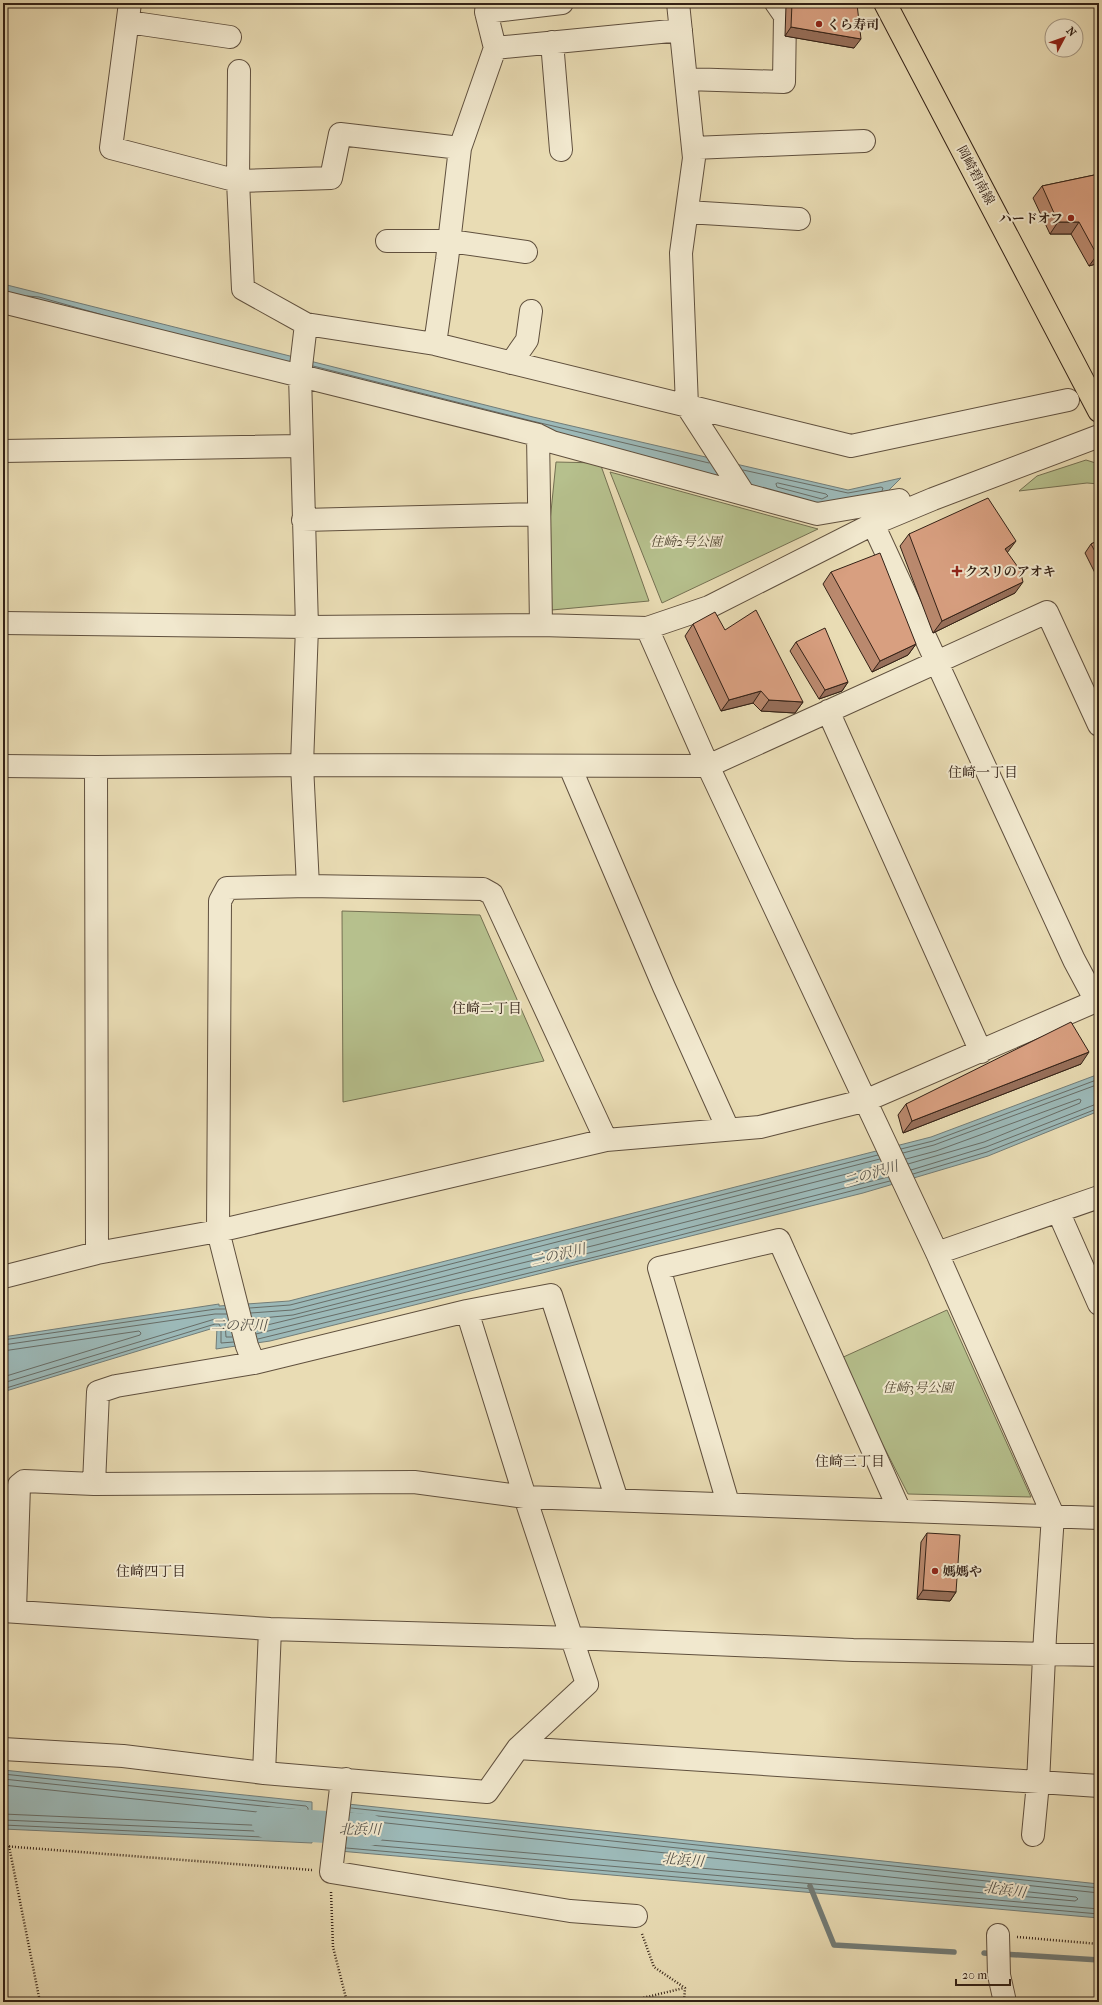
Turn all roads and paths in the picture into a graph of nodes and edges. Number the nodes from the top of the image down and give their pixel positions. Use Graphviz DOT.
graph roads {
  1 [pos="562,3"];
  2 [pos="678,3"];
  3 [pos="776,3"];
  4 [pos="885,3"];
  5 [pos="486,8"];
  6 [pos="129,12"];
  7 [pos="681,30"];
  8 [pos="230,37"];
  9 [pos="552,42"];
  10 [pos="495,48"];
  11 [pos="239,71"];
  12 [pos="686,79"];
  13 [pos="864,142"];
  14 [pos="460,148"];
  15 [pos="693,148"];
  16 [pos="561,150"];
  17 [pos="238,181"];
  18 [pos="687,212"];
  19 [pos="799,219"];
  20 [pos="387,241"];
  21 [pos="450,241"];
  22 [pos="526,252"];
  23 [pos="3,302"];
  24 [pos="531,312"];
  25 [pos="306,324"];
  26 [pos="435,344"];
  27 [pos="511,363"];
  28 [pos="300,375"];
  29 [pos="1068,400"];
  30 [pos="688,406"];
  31 [pos="1099,411"];
  32 [pos="538,435"];
  33 [pos="1099,436"];
  34 [pos="301,446"];
  35 [pos="3,451"];
  36 [pos="741,489"];
  37 [pos="899,500"];
  38 [pos="539,514"];
  39 [pos="304,520"];
  40 [pos="873,524"];
  41 [pos="3,623"];
  42 [pos="541,625"];
  43 [pos="307,627"];
  44 [pos="647,628"];
  45 [pos="937,661"];
  46 [pos="828,711"];
  47 [pos="1099,725"];
  48 [pos="302,765"];
  49 [pos="3,766"];
  50 [pos="708,766"];
  51 [pos="96,767"];
  52 [pos="570,767"];
  53 [pos="308,886"];
  54 [pos="1097,1000"];
  55 [pos="981,1052"];
  56 [pos="867,1100"];
  57 [pos="728,1129"];
  58 [pos="606,1140"];
  59 [pos="1099,1197"];
  60 [pos="1058,1211"];
  61 [pos="218,1231"];
  62 [pos="97,1253"];
  63 [pos="938,1253"];
  64 [pos="3,1277"];
  65 [pos="1099,1304"];
  66 [pos="467,1311"];
  67 [pos="250,1355"];
  68 [pos="94,1484"];
  69 [pos="525,1497"];
  70 [pos="617,1500"];
  71 [pos="728,1503"];
  72 [pos="899,1509"];
  73 [pos="1053,1515"];
  74 [pos="1099,1518"];
  75 [pos="9,1611"];
  76 [pos="270,1629"];
  77 [pos="573,1638"];
  78 [pos="1044,1654"];
  79 [pos="1099,1655"];
  80 [pos="518,1748"];
  81 [pos="3,1749"];
  82 [pos="264,1773"];
  83 [pos="1038,1783"];
  84 [pos="344,1784"];
  85 [pos="1099,1786"];
  86 [pos="1033,1834"];
  87 [pos="3,1846"];
  88 [pos="9,1846"];
  89 [pos="331,1872"];
  90 [pos="636,1916"];
  91 [pos="998,1935"];
  92 [pos="1099,1944"];
  93 [pos="685,1988"];
  94 [pos="40,2002"];
  95 [pos="347,2002"];
  96 [pos="626,2002"];
  97 [pos="684,2002"];
  98 [pos="1005,2002"];
  1 -- 5 [label="street"];
  2 -- 7 [label="street"];
  3 -- 12 [label="street"];
  4 -- 31 [label="main road, 岡崎碧南線"];
  5 -- 10 [label="street"];
  6 -- 8 [label="street"];
  6 -- 17 [label="street"];
  7 -- 9 [label="street"];
  7 -- 12 [label="street"];
  9 -- 10 [label="street"];
  9 -- 16 [label="street"];
  10 -- 14 [label="street"];
  11 -- 17 [label="street"];
  12 -- 15 [label="street"];
  13 -- 15 [label="street"];
  14 -- 17 [label="street"];
  14 -- 21 [label="street"];
  15 -- 18 [label="street"];
  17 -- 25 [label="street"];
  18 -- 19 [label="street"];
  18 -- 30 [label="street"];
  20 -- 21 [label="street"];
  21 -- 22 [label="street"];
  21 -- 26 [label="street"];
  23 -- 28 [label="street"];
  24 -- 27 [label="street"];
  25 -- 26 [label="street"];
  25 -- 28 [label="street"];
  26 -- 27 [label="street"];
  27 -- 30 [label="street"];
  28 -- 32 [label="street"];
  28 -- 34 [label="street"];
  29 -- 30 [label="street"];
  30 -- 36 [label="street"];
  32 -- 36 [label="street"];
  32 -- 38 [label="street"];
  33 -- 40 [label="street"];
  34 -- 35 [label="street"];
  34 -- 39 [label="street"];
  36 -- 37 [label="street"];
  38 -- 39 [label="street"];
  38 -- 42 [label="street"];
  39 -- 43 [label="street"];
  40 -- 44 [label="street"];
  40 -- 45 [label="street"];
  41 -- 43 [label="street"];
  42 -- 43 [label="street"];
  42 -- 44 [label="street"];
  43 -- 48 [label="street"];
  44 -- 50 [label="street"];
  45 -- 46 [label="street"];
  45 -- 47 [label="street"];
  45 -- 54 [label="street"];
  46 -- 50 [label="street"];
  46 -- 55 [label="street"];
  48 -- 51 [label="street"];
  48 -- 52 [label="street"];
  48 -- 53 [label="street"];
  49 -- 51 [label="street"];
  50 -- 52 [label="street"];
  50 -- 56 [label="street"];
  51 -- 62 [label="street"];
  52 -- 57 [label="street"];
  53 -- 58 [label="street"];
  53 -- 61 [label="street"];
  54 -- 55 [label="street"];
  55 -- 56 [label="street"];
  56 -- 57 [label="street"];
  56 -- 63 [label="street"];
  57 -- 58 [label="street"];
  58 -- 61 [label="street"];
  59 -- 60 [label="street"];
  60 -- 63 [label="street"];
  60 -- 65 [label="street"];
  61 -- 62 [label="street"];
  61 -- 67 [label="street"];
  62 -- 64 [label="street"];
  63 -- 73 [label="street"];
  66 -- 67 [label="street"];
  66 -- 69 [label="street"];
  66 -- 70 [label="street"];
  67 -- 68 [label="street"];
  68 -- 69 [label="street"];
  68 -- 75 [label="street"];
  69 -- 70 [label="street"];
  69 -- 77 [label="street"];
  70 -- 71 [label="street"];
  71 -- 72 [label="street"];
  71 -- 72 [label="street"];
  72 -- 73 [label="street"];
  73 -- 74 [label="street"];
  73 -- 78 [label="street"];
  75 -- 76 [label="street"];
  76 -- 77 [label="street"];
  76 -- 82 [label="street"];
  77 -- 78 [label="street"];
  77 -- 80 [label="street"];
  78 -- 79 [label="street"];
  78 -- 83 [label="street"];
  80 -- 83 [label="street"];
  80 -- 84 [label="street"];
  81 -- 82 [label="street"];
  82 -- 84 [label="street"];
  83 -- 85 [label="street"];
  83 -- 86 [label="street"];
  84 -- 89 [label="street"];
  87 -- 88 [label="path"];
  88 -- 89 [label="path"];
  88 -- 94 [label="path"];
  89 -- 90 [label="street"];
  89 -- 95 [label="path"];
  90 -- 93 [label="path"];
  91 -- 92 [label="path"];
  91 -- 98 [label="street"];
  93 -- 96 [label="path"];
  93 -- 97 [label="path"];
}
